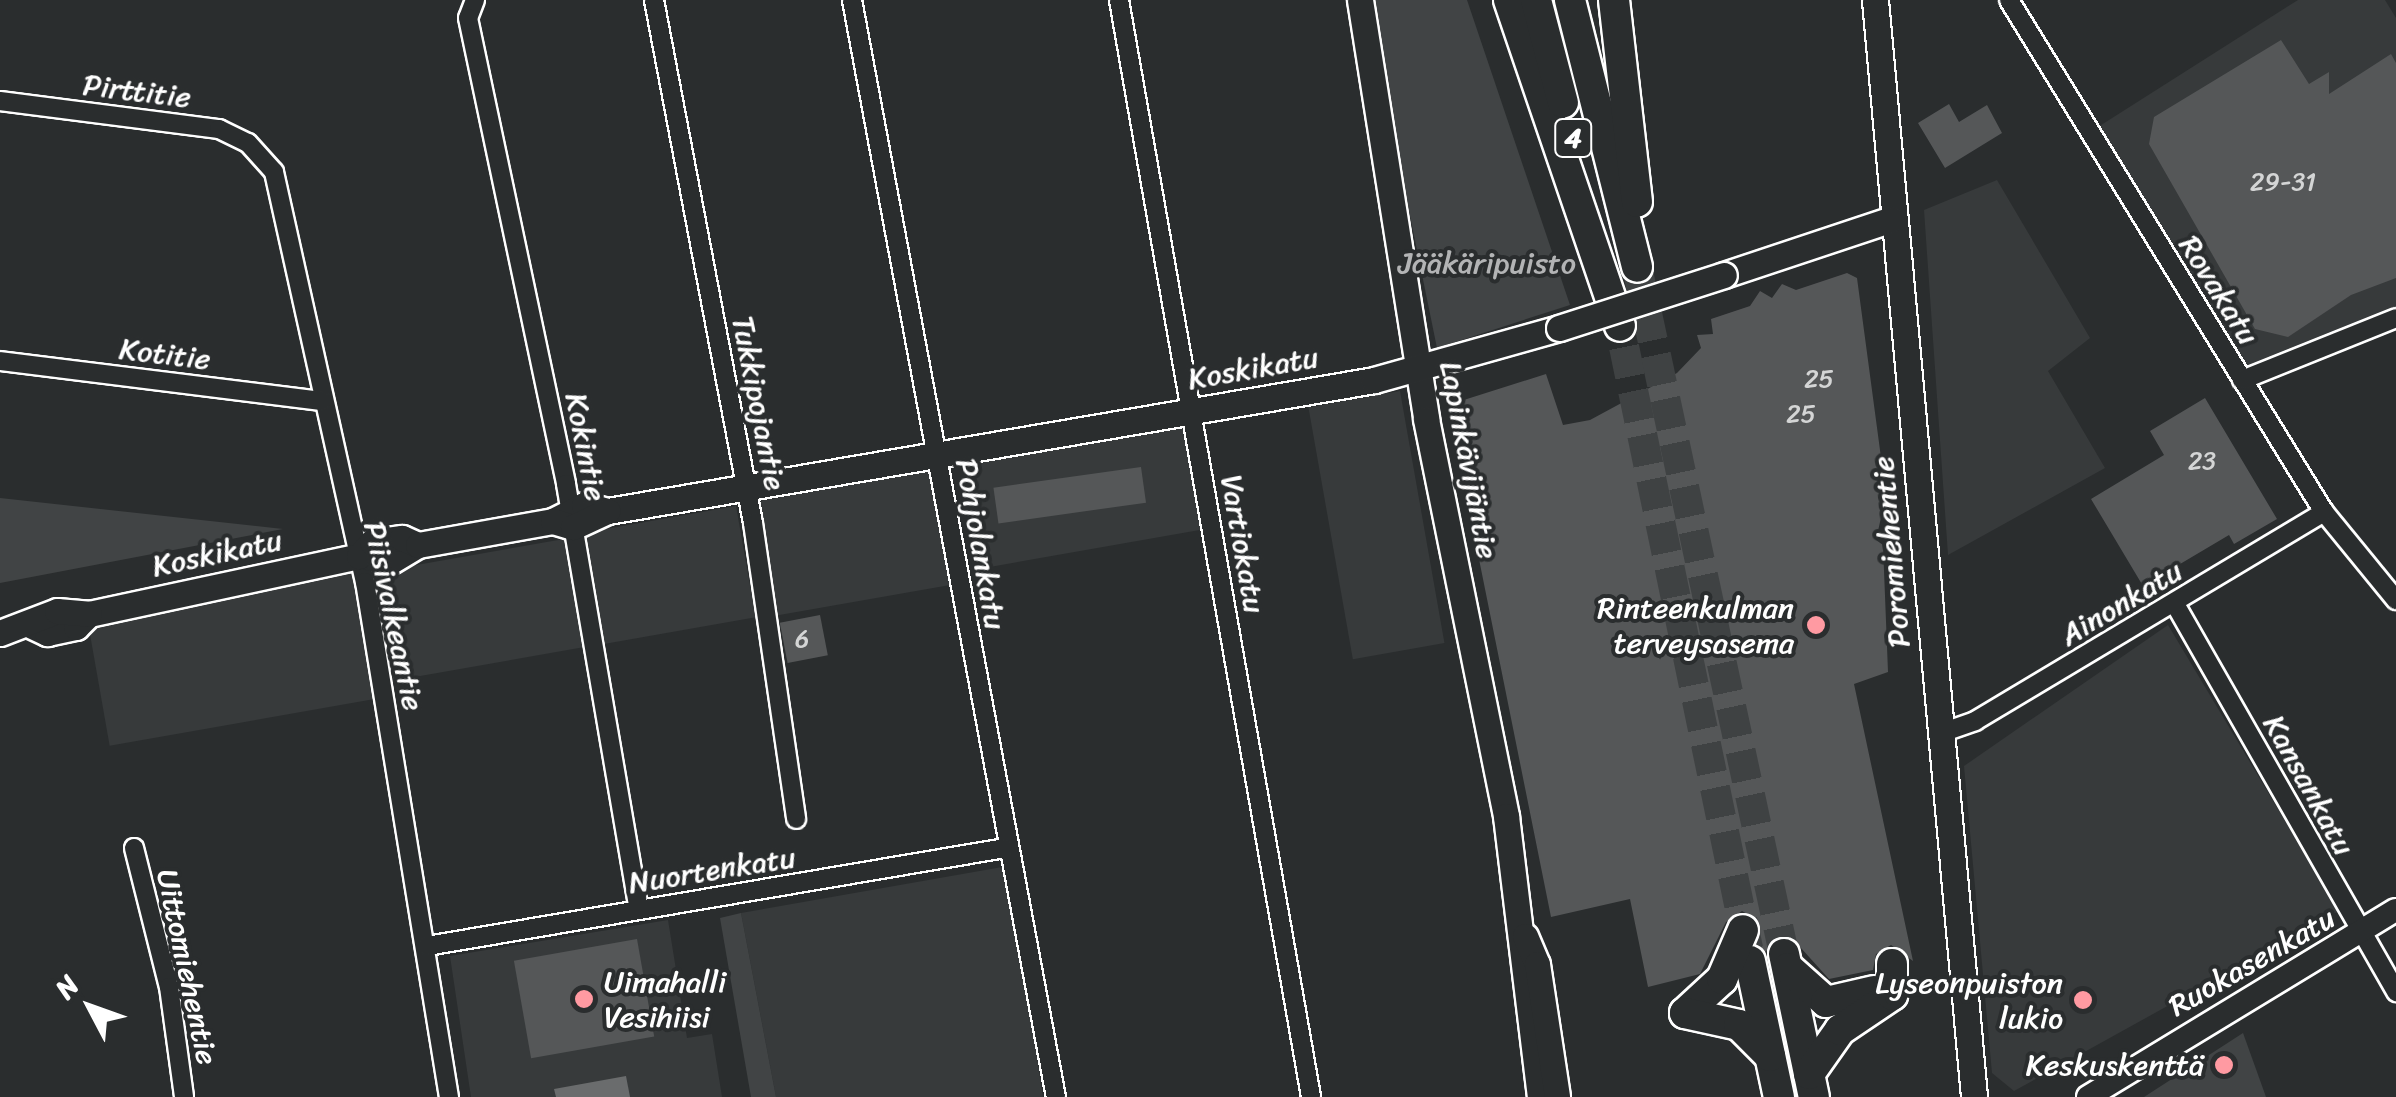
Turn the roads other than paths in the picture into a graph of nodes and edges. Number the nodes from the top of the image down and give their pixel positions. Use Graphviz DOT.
graph roads {
  1 [pos="476,0"];
  2 [pos="654,0"];
  3 [pos="852,0"];
  4 [pos="1119,0"];
  5 [pos="1360,0"];
  6 [pos="1508,0"];
  7 [pos="1536,0"];
  8 [pos="1570,0"];
  9 [pos="1614,0"];
  10 [pos="1875,0"];
  11 [pos="2009,0"];
  12 [pos="0,102"];
  13 [pos="260,154"];
  14 [pos="1892,219"];
  15 [pos="1630,270"];
  16 [pos="2396,318"];
  17 [pos="1620,326"];
  18 [pos="0,361"];
  19 [pos="1417,368"];
  20 [pos="2242,380"];
  21 [pos="323,400"];
  22 [pos="1191,412"];
  23 [pos="939,458"];
  24 [pos="746,488"];
  25 [pos="2324,512"];
  26 [pos="565,518"];
  27 [pos="359,556"];
  28 [pos="2396,600"];
  29 [pos="2175,604"];
  30 [pos="0,634"];
  31 [pos="1941,733"];
  32 [pos="796,819"];
  33 [pos="134,848"];
  34 [pos="1006,848"];
  35 [pos="639,909"];
  36 [pos="2396,910"];
  37 [pos="1743,930"];
  38 [pos="1523,932"];
  39 [pos="2362,932"];
  40 [pos="427,946"];
  41 [pos="1750,961"];
  42 [pos="2396,992"];
  43 [pos="1770,1056"];
  44 [pos="1811,1086"];
  45 [pos="184,1097"];
  46 [pos="449,1097"];
  47 [pos="1056,1097"];
  48 [pos="1311,1097"];
  49 [pos="1540,1097"];
  50 [pos="1557,1097"];
  51 [pos="1779,1097"];
  52 [pos="1974,1097"];
  53 [pos="2088,1097"];
  1 -- 26 [label="street, Kokintie"];
  2 -- 24 [label="street, Tukkipojantie"];
  3 -- 23 [label="street, Pohjolankatu"];
  4 -- 22 [label="street, Vartiokatu"];
  5 -- 19 [label="main road, Lapinkävijäntie"];
  6 -- 17 [label="highway"];
  7 -- 15 [label="highway, 4"];
  8 -- 15 [label="highway, 4"];
  9 -- 15 [label="highway"];
  10 -- 14 [label="main road, Poromiehentie"];
  11 -- 20 [label="street, Rovakatu"];
  12 -- 13 [label="street, Pirttitie"];
  13 -- 21 [label="street, Piisivalkeantie"];
  14 -- 19 [label="main road, Koskikatu, bridge"];
  14 -- 31 [label="main road, Poromiehentie"];
  16 -- 20 [label="street"];
  18 -- 21 [label="street, Kotitie"];
  19 -- 22 [label="main road, Koskikatu"];
  19 -- 38 [label="main road, Lapinkävijäntie"];
  20 -- 25 [label="street, Rovakatu"];
  21 -- 27 [label="street, Piisivalkeantie"];
  22 -- 23 [label="main road, Koskikatu"];
  22 -- 48 [label="street, Vartiokatu"];
  23 -- 24 [label="main road, Koskikatu"];
  23 -- 34 [label="street, Pohjolankatu"];
  24 -- 26 [label="main road, Koskikatu"];
  24 -- 32 [label="street, Tukkipojantie"];
  25 -- 28 [label="street, Rovakatu"];
  25 -- 29 [label="street, Ainonkatu"];
  26 -- 27 [label="main road, Koskikatu"];
  26 -- 35 [label="street, Kokintie"];
  27 -- 30 [label="main road, Koskikatu"];
  27 -- 40 [label="street, Piisivalkeantie"];
  29 -- 31 [label="street, Ainonkatu"];
  29 -- 39 [label="street, Kansankatu"];
  31 -- 52 [label="main road, Poromiehentie"];
  33 -- 45 [label="street, Uittomiehentie"];
  34 -- 35 [label="street, Nuortenkatu"];
  34 -- 47 [label="street, Pohjolankatu"];
  35 -- 40 [label="street, Nuortenkatu"];
  36 -- 39 [label="street, Ruokasenkatu"];
  37 -- 43 [label="highway"];
  38 -- 49 [label="main road, Lapinkävijäntie"];
  38 -- 50 [label="main road, Lapinkävijäntie"];
  39 -- 42 [label="street, Kansankatu"];
  39 -- 53 [label="street, Ruokasenkatu"];
  40 -- 46 [label="street, Piisivalkeantie"];
  41 -- 43 [label="highway"];
  43 -- 51 [label="highway"];
  44 -- 44 [label="highway"];
}
